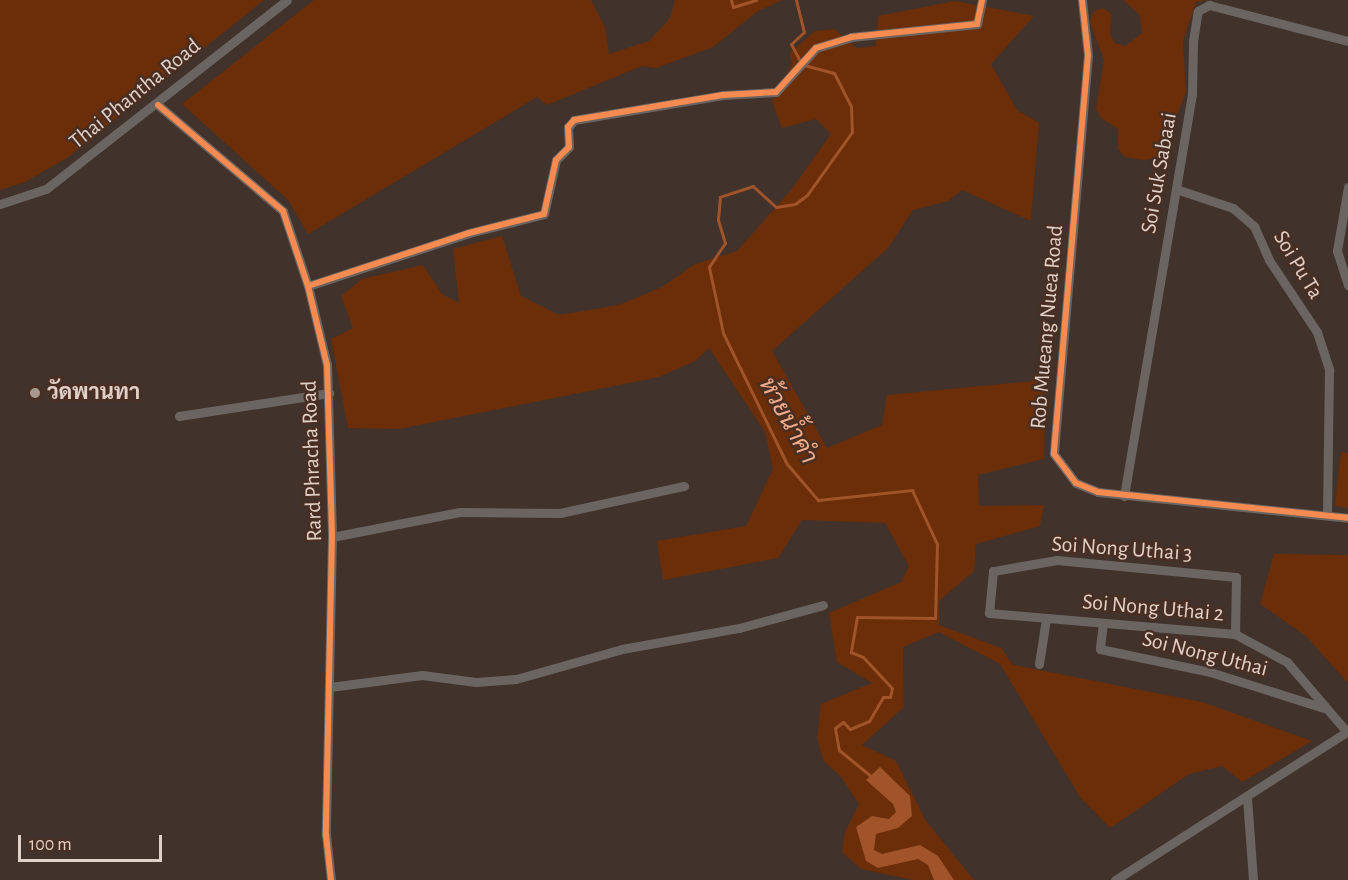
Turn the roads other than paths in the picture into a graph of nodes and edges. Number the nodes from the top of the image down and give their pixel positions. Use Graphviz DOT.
graph roads {
  1 [pos="287,0"];
  2 [pos="982,0"];
  3 [pos="1082,0"];
  4 [pos="1348,41"];
  5 [pos="158,105"];
  6 [pos="1348,187"];
  7 [pos="1176,189"];
  8 [pos="0,204"];
  9 [pos="1346,213"];
  10 [pos="1348,285"];
  11 [pos="308,286"];
  12 [pos="329,393"];
  13 [pos="179,416"];
  14 [pos="684,486"];
  15 [pos="1124,496"];
  16 [pos="1327,515"];
  17 [pos="1348,518"];
  18 [pos="332,537"];
  19 [pos="823,606"];
  20 [pos="989,613"];
  21 [pos="1046,619"];
  22 [pos="1103,623"];
  23 [pos="1235,634"];
  24 [pos="1039,664"];
  25 [pos="330,687"];
  26 [pos="1326,708"];
  27 [pos="1348,732"];
  28 [pos="1247,798"];
  29 [pos="331,880"];
  30 [pos="1115,880"];
  31 [pos="1252,880"];
  1 -- 5 [label="street, Thai Phantha Road"];
  2 -- 11 [label="street"];
  3 -- 15 [label="street, Rob Mueang Nuea Road"];
  4 -- 7 [label="street, Soi Suk Sabaai"];
  5 -- 8 [label="street, Thai Phantha Road"];
  5 -- 11 [label="street, Rard Phracha Road"];
  6 -- 9 [label="street"];
  7 -- 15 [label="street, Soi Suk Sabaai"];
  7 -- 16 [label="street, Soi Pu Ta"];
  9 -- 10 [label="street"];
  11 -- 12 [label="street, Rard Phracha Road"];
  12 -- 13 [label="street"];
  12 -- 18 [label="street, Rard Phracha Road"];
  14 -- 18 [label="street"];
  15 -- 16 [label="street, Rob Mueang Nuea Road"];
  16 -- 17 [label="street, Rob Mueang Nuea Road"];
  18 -- 25 [label="street, Rard Phracha Road"];
  19 -- 25 [label="street"];
  20 -- 21 [label="street, Soi Nong Uthai 2"];
  20 -- 23 [label="street, Soi Nong Uthai 3"];
  21 -- 22 [label="street, Soi Nong Uthai 2"];
  21 -- 24 [label="street"];
  22 -- 23 [label="street, Soi Nong Uthai 2"];
  22 -- 26 [label="street, Soi Nong Uthai"];
  23 -- 26 [label="street, Soi Nong Uthai 2"];
  25 -- 29 [label="street, Rard Phracha Road"];
  26 -- 27 [label="street, Soi Nong Uthai 2"];
  27 -- 28 [label="street"];
  28 -- 30 [label="street"];
  28 -- 31 [label="street"];
}
